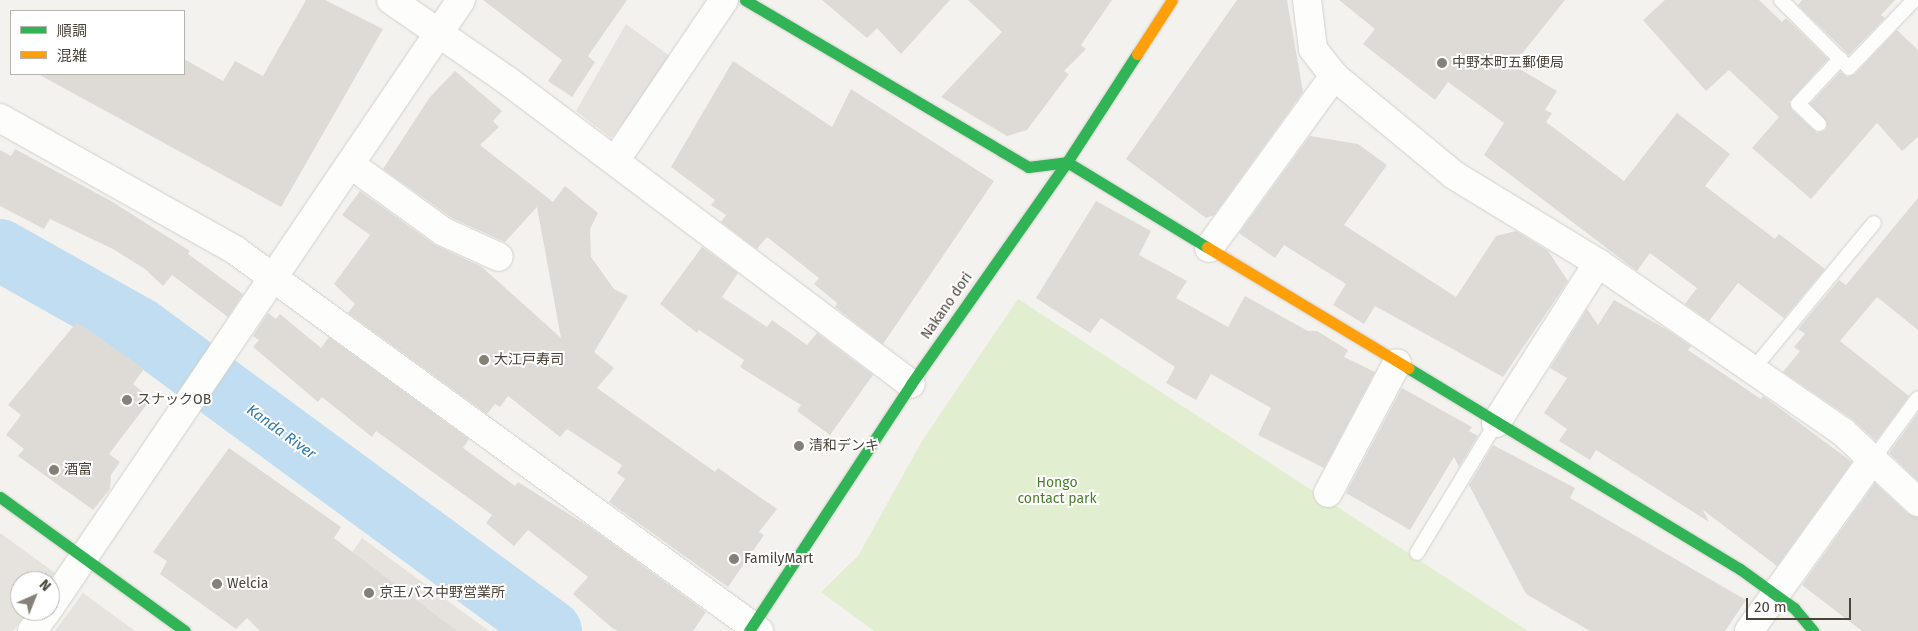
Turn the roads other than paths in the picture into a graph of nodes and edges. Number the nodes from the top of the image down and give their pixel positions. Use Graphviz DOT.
graph roads {
  1 [pos="391,0"];
  2 [pos="461,0"];
  3 [pos="724,0"];
  4 [pos="745,0"];
  5 [pos="1172,0"];
  6 [pos="1307,0"];
  7 [pos="1781,0"];
  8 [pos="1914,6"];
  9 [pos="439,31"];
  10 [pos="1840,59"];
  11 [pos="1334,76"];
  12 [pos="0,118"];
  13 [pos="1819,124"];
  14 [pos="614,161"];
  15 [pos="1067,162"];
  16 [pos="350,164"];
  17 [pos="1874,223"];
  18 [pos="1208,248"];
  19 [pos="498,257"];
  20 [pos="1598,263"];
  21 [pos="274,279"];
  22 [pos="1397,363"];
  23 [pos="1754,368"];
  24 [pos="911,384"];
  25 [pos="1918,398"];
  26 [pos="1496,423"];
  27 [pos="1874,458"];
  28 [pos="1328,493"];
  29 [pos="0,497"];
  30 [pos="1918,502"];
  31 [pos="1418,553"];
  32 [pos="85,559"];
  33 [pos="60,593"];
  34 [pos="1776,595"];
  35 [pos="754,629"];
  36 [pos="185,631"];
  37 [pos="1749,631"];
  38 [pos="1813,631"];
  1 -- 9 [label="street"];
  2 -- 9 [label="street"];
  3 -- 14 [label="street"];
  4 -- 15 [label="street"];
  5 -- 15 [label="street, Nakano dori"];
  6 -- 11 [label="street"];
  7 -- 10 [label="lane"];
  8 -- 10 [label="lane"];
  9 -- 14 [label="street"];
  9 -- 16 [label="street"];
  10 -- 13 [label="lane"];
  11 -- 18 [label="street"];
  11 -- 20 [label="street"];
  12 -- 21 [label="street"];
  14 -- 24 [label="street"];
  15 -- 18 [label="street"];
  15 -- 24 [label="street, Nakano dori"];
  16 -- 19 [label="street"];
  16 -- 21 [label="street"];
  17 -- 23 [label="lane"];
  18 -- 22 [label="street"];
  20 -- 23 [label="street"];
  20 -- 26 [label="street"];
  21 -- 32 [label="street"];
  21 -- 35 [label="street"];
  22 -- 26 [label="street"];
  22 -- 28 [label="street"];
  23 -- 27 [label="street"];
  24 -- 35 [label="street, Nakano dori"];
  25 -- 27 [label="lane"];
  26 -- 31 [label="lane"];
  26 -- 34 [label="street"];
  27 -- 30 [label="street"];
  27 -- 34 [label="street"];
  29 -- 32 [label="street"];
  32 -- 33 [label="street"];
  32 -- 36 [label="street"];
  34 -- 37 [label="street"];
  34 -- 38 [label="street"];
}
